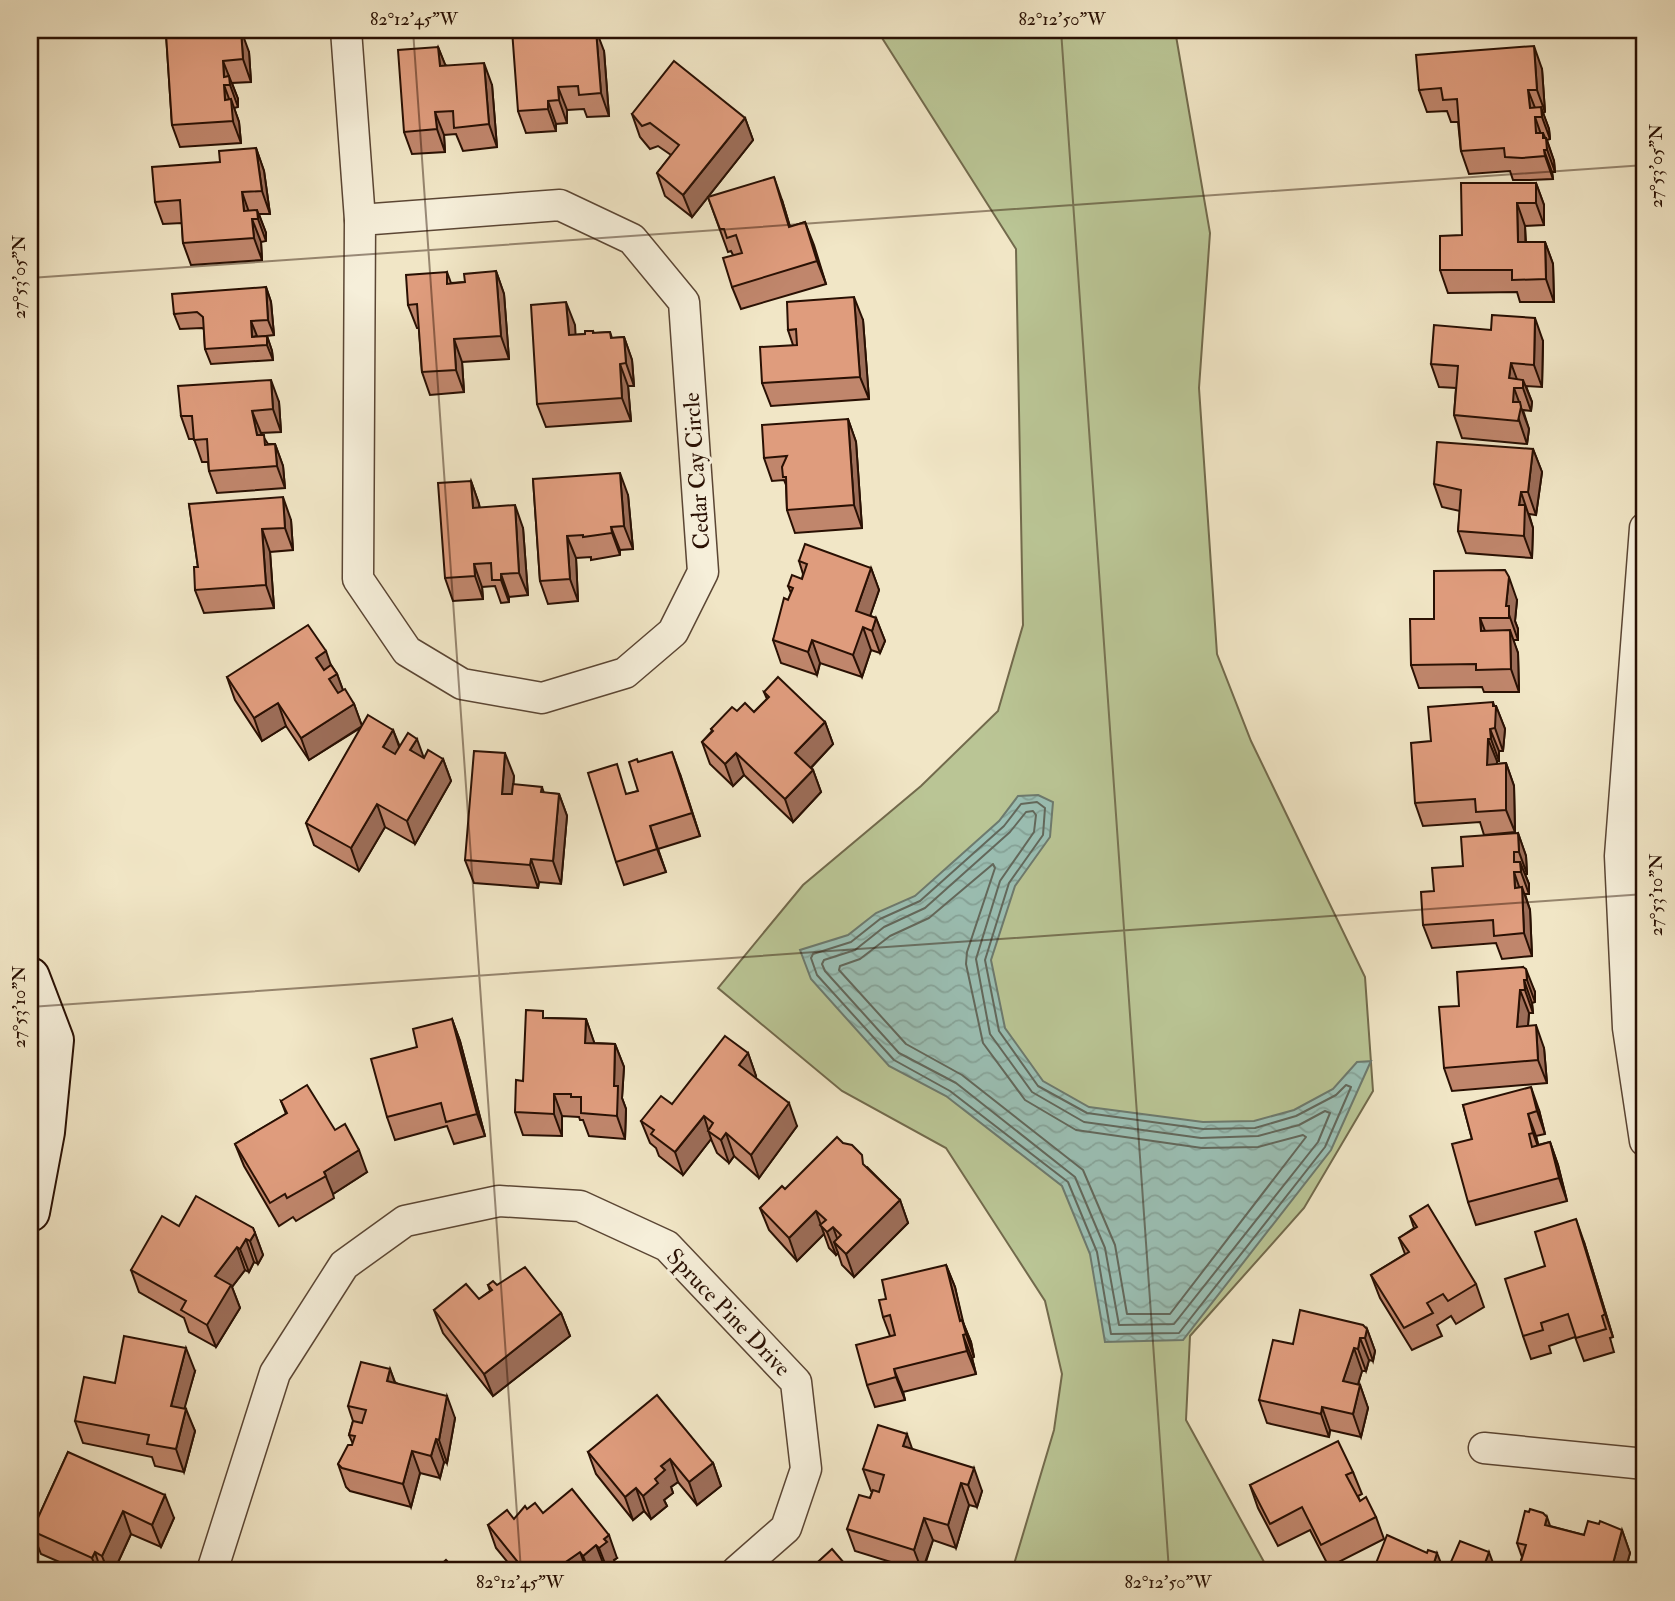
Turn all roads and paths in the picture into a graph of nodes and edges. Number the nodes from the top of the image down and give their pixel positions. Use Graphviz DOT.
graph roads {
  1 [pos="346,30"];
  2 [pos="359,219"];
  3 [pos="1645,528"];
  4 [pos="30,977"];
  5 [pos="1645,1141"];
  6 [pos="30,1212"];
  7 [pos="1484,1448"];
  8 [pos="1645,1464"];
  9 [pos="212,1571"];
  10 [pos="737,1571"];
  1 -- 2 [label="street, Cedar Cay Circle"];
  2 -- 2 [label="street, Cedar Cay Circle"];
  3 -- 5 [label="street"];
  4 -- 6 [label="street"];
  7 -- 8 [label="street"];
  9 -- 10 [label="street, Spruce Pine Drive"];
}
